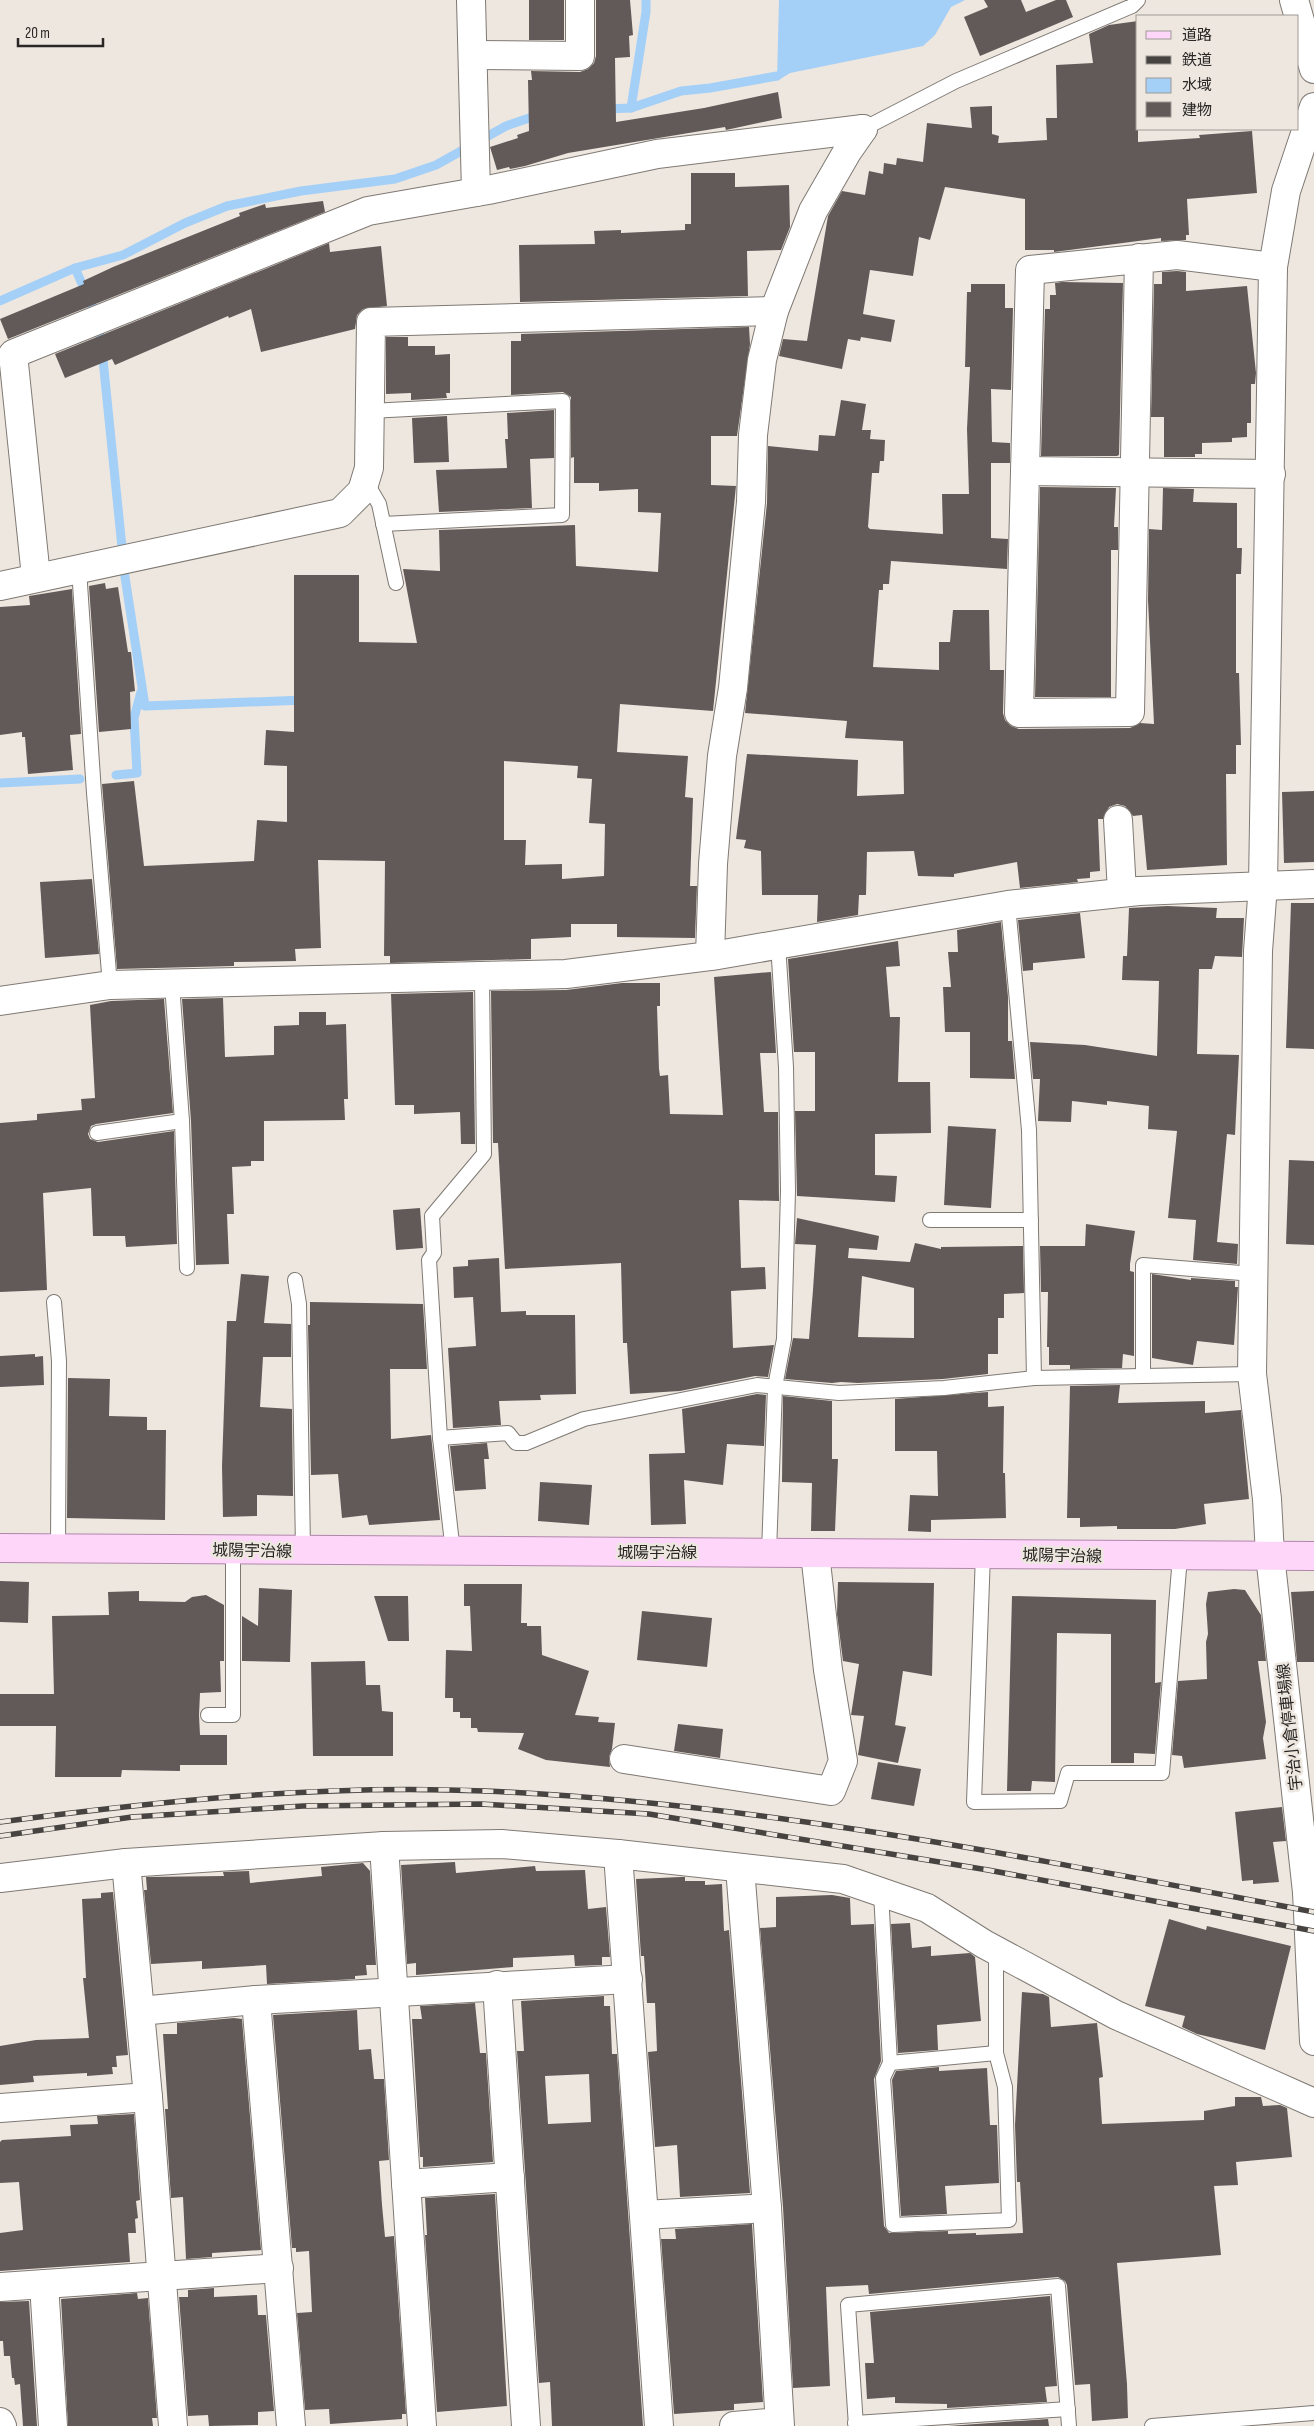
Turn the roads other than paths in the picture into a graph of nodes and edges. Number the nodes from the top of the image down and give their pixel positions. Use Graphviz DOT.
graph roads {
  1 [pos="471,0"];
  2 [pos="580,0"];
  3 [pos="1138,0"];
  4 [pos="1294,0"];
  5 [pos="1298,15"];
  6 [pos="1299,17"];
  7 [pos="473,55"];
  8 [pos="1314,69"];
  9 [pos="1314,107"];
  10 [pos="863,129"];
  11 [pos="476,192"];
  12 [pos="1139,258"];
  13 [pos="1273,266"];
  14 [pos="774,311"];
  15 [pos="370,411"];
  16 [pos="1025,471"];
  17 [pos="1135,472"];
  18 [pos="1271,474"];
  19 [pos="365,480"];
  20 [pos="383,524"];
  21 [pos="79,569"];
  22 [pos="36,578"];
  23 [pos="396,584"];
  24 [pos="0,586"];
  25 [pos="1118,820"];
  26 [pos="1314,884"];
  27 [pos="1263,885"];
  28 [pos="1122,892"];
  29 [pos="1008,906"];
  30 [pos="778,944"];
  31 [pos="710,956"];
  32 [pos="482,977"];
  33 [pos="172,984"];
  34 [pos="110,985"];
  35 [pos="0,1001"];
  36 [pos="182,1121"];
  37 [pos="97,1133"];
  38 [pos="930,1220"];
  39 [pos="1031,1220"];
  40 [pos="187,1268"];
  41 [pos="1253,1274"];
  42 [pos="295,1280"];
  43 [pos="54,1302"];
  44 [pos="1252,1374"];
  45 [pos="1143,1375"];
  46 [pos="1034,1378"];
  47 [pos="775,1387"];
  48 [pos="440,1438"];
  49 [pos="0,1548"];
  50 [pos="58,1548"];
  51 [pos="233,1550"];
  52 [pos="303,1550"];
  53 [pos="453,1552"];
  54 [pos="769,1552"];
  55 [pos="815,1553"];
  56 [pos="983,1554"];
  57 [pos="1270,1555"];
  58 [pos="1314,1556"];
  59 [pos="1180,1557"];
  60 [pos="208,1715"];
  61 [pos="624,1759"];
  62 [pos="384,1846"];
  63 [pos="618,1854"];
  64 [pos="126,1863"];
  65 [pos="740,1868"];
  66 [pos="0,1878"];
  67 [pos="881,1892"];
  68 [pos="1310,1892"];
  69 [pos="996,1951"];
  70 [pos="628,1979"];
  71 [pos="497,1985"];
  72 [pos="393,1992"];
  73 [pos="256,2000"];
  74 [pos="140,2011"];
  75 [pos="1314,2041"];
  76 [pos="996,2053"];
  77 [pos="890,2063"];
  78 [pos="148,2097"];
  79 [pos="1314,2103"];
  80 [pos="0,2108"];
  81 [pos="510,2177"];
  82 [pos="406,2184"];
  83 [pos="767,2208"];
  84 [pos="644,2215"];
  85 [pos="279,2268"];
  86 [pos="162,2276"];
  87 [pos="44,2284"];
  88 [pos="0,2286"];
  89 [pos="1068,2409"];
  90 [pos="1314,2414"];
  91 [pos="0,2422"];
  92 [pos="779,2424"];
  93 [pos="855,2425"];
  94 [pos="2,2426"];
  95 [pos="53,2426"];
  96 [pos="173,2426"];
  97 [pos="291,2426"];
  98 [pos="422,2426"];
  99 [pos="526,2426"];
  100 [pos="659,2426"];
  101 [pos="734,2426"];
  102 [pos="1069,2426"];
  103 [pos="1152,2426"];
  1 -- 7 [label="street"];
  2 -- 7 [label="street"];
  3 -- 10 [label="lane"];
  4 -- 5 [label="street"];
  6 -- 8 [label="street"];
  7 -- 11 [label="street"];
  9 -- 13 [label="street, 宇治小倉停車場線"];
  10 -- 11 [label="street"];
  10 -- 14 [label="street"];
  11 -- 22 [label="street"];
  12 -- 13 [label="street"];
  12 -- 16 [label="street"];
  12 -- 17 [label="street"];
  13 -- 18 [label="street, 宇治小倉停車場線"];
  14 -- 15 [label="street"];
  14 -- 31 [label="street"];
  15 -- 19 [label="street"];
  15 -- 20 [label="lane"];
  16 -- 17 [label="street"];
  16 -- 17 [label="street"];
  17 -- 18 [label="street"];
  18 -- 27 [label="street, 宇治小倉停車場線"];
  19 -- 20 [label="lane"];
  19 -- 21 [label="street"];
  20 -- 23 [label="lane"];
  21 -- 22 [label="street"];
  21 -- 34 [label="lane"];
  22 -- 24 [label="street"];
  25 -- 28 [label="street"];
  26 -- 27 [label="street"];
  27 -- 28 [label="street"];
  27 -- 41 [label="street, 宇治小倉停車場線"];
  28 -- 29 [label="street"];
  29 -- 30 [label="street"];
  29 -- 39 [label="lane"];
  30 -- 31 [label="street"];
  30 -- 47 [label="lane"];
  31 -- 32 [label="street"];
  32 -- 33 [label="street"];
  32 -- 48 [label="lane"];
  33 -- 34 [label="street"];
  33 -- 36 [label="lane"];
  34 -- 35 [label="street"];
  36 -- 37 [label="lane"];
  36 -- 40 [label="lane"];
  38 -- 39 [label="lane"];
  39 -- 46 [label="lane"];
  41 -- 44 [label="street, 宇治小倉停車場線"];
  41 -- 45 [label="lane"];
  42 -- 52 [label="lane"];
  43 -- 50 [label="lane"];
  44 -- 45 [label="lane"];
  44 -- 57 [label="street, 宇治小倉停車場線"];
  45 -- 46 [label="lane"];
  46 -- 47 [label="lane"];
  47 -- 48 [label="lane"];
  47 -- 54 [label="lane"];
  48 -- 53 [label="lane"];
  49 -- 50 [label="main road, 城陽宇治線"];
  50 -- 51 [label="main road, 城陽宇治線"];
  51 -- 52 [label="main road, 城陽宇治線"];
  51 -- 60 [label="lane"];
  52 -- 53 [label="main road, 城陽宇治線"];
  53 -- 54 [label="main road, 城陽宇治線"];
  54 -- 55 [label="main road, 城陽宇治線"];
  55 -- 56 [label="main road, 城陽宇治線"];
  55 -- 61 [label="street"];
  56 -- 59 [label="main road, 城陽宇治線"];
  56 -- 59 [label="lane"];
  57 -- 58 [label="main road, 城陽宇治線"];
  57 -- 59 [label="main road, 城陽宇治線"];
  57 -- 68 [label="street, 宇治小倉停車場線"];
  62 -- 63 [label="street"];
  62 -- 64 [label="street"];
  62 -- 72 [label="street"];
  63 -- 65 [label="street"];
  63 -- 70 [label="street"];
  64 -- 66 [label="street"];
  64 -- 74 [label="street"];
  65 -- 67 [label="street"];
  65 -- 83 [label="street"];
  67 -- 69 [label="street"];
  67 -- 77 [label="lane"];
  68 -- 75 [label="street, 宇治小倉停車場線"];
  69 -- 76 [label="lane"];
  69 -- 79 [label="street"];
  70 -- 71 [label="street"];
  70 -- 84 [label="street"];
  71 -- 72 [label="street"];
  71 -- 81 [label="street"];
  72 -- 73 [label="street"];
  72 -- 82 [label="street"];
  73 -- 74 [label="street"];
  73 -- 85 [label="street"];
  74 -- 78 [label="street"];
  76 -- 77 [label="lane"];
  76 -- 77 [label="lane"];
  78 -- 80 [label="street"];
  78 -- 86 [label="street"];
  81 -- 82 [label="street"];
  81 -- 99 [label="street"];
  82 -- 98 [label="street"];
  83 -- 84 [label="street"];
  83 -- 92 [label="street"];
  84 -- 100 [label="street"];
  85 -- 86 [label="street"];
  85 -- 97 [label="street"];
  86 -- 87 [label="street"];
  86 -- 96 [label="street"];
  87 -- 88 [label="street"];
  87 -- 95 [label="street"];
  89 -- 93 [label="lane"];
  89 -- 93 [label="lane"];
  89 -- 102 [label="lane"];
  90 -- 103 [label="lane"];
  91 -- 94 [label="street"];
  92 -- 101 [label="street"];
}
